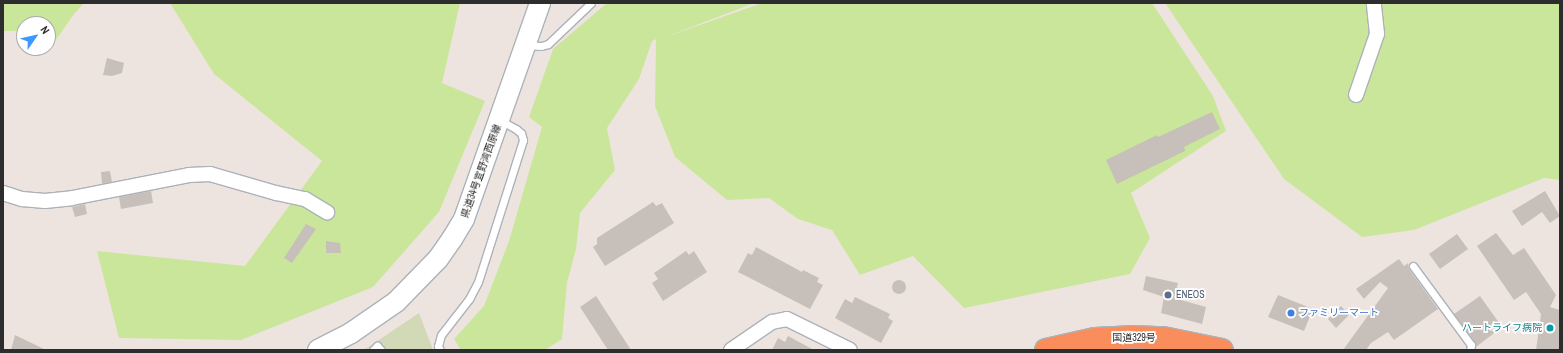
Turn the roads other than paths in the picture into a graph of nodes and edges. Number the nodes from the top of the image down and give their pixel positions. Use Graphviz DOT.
graph roads {
  1 [pos="540,3"];
  2 [pos="591,3"];
  3 [pos="1374,3"];
  4 [pos="525,45"];
  5 [pos="1356,95"];
  6 [pos="499,120"];
  7 [pos="3,193"];
  8 [pos="327,212"];
  9 [pos="1414,266"];
  10 [pos="318,350"];
  11 [pos="374,350"];
  12 [pos="381,350"];
  13 [pos="440,350"];
  14 [pos="731,350"];
  15 [pos="850,350"];
  16 [pos="1046,350"];
  17 [pos="1222,350"];
  18 [pos="1470,350"];
  1 -- 4 [label="main road, 県道34号宜野湾西原線"];
  2 -- 4 [label="lane"];
  3 -- 5 [label="street"];
  4 -- 6 [label="main road, 県道34号宜野湾西原線"];
  6 -- 10 [label="main road, 県道34号宜野湾西原線"];
  6 -- 13 [label="lane"];
  7 -- 8 [label="street"];
  9 -- 18 [label="lane"];
  11 -- 12 [label="lane"];
  14 -- 15 [label="street"];
  16 -- 17 [label="highway, 国道329号"];
}
